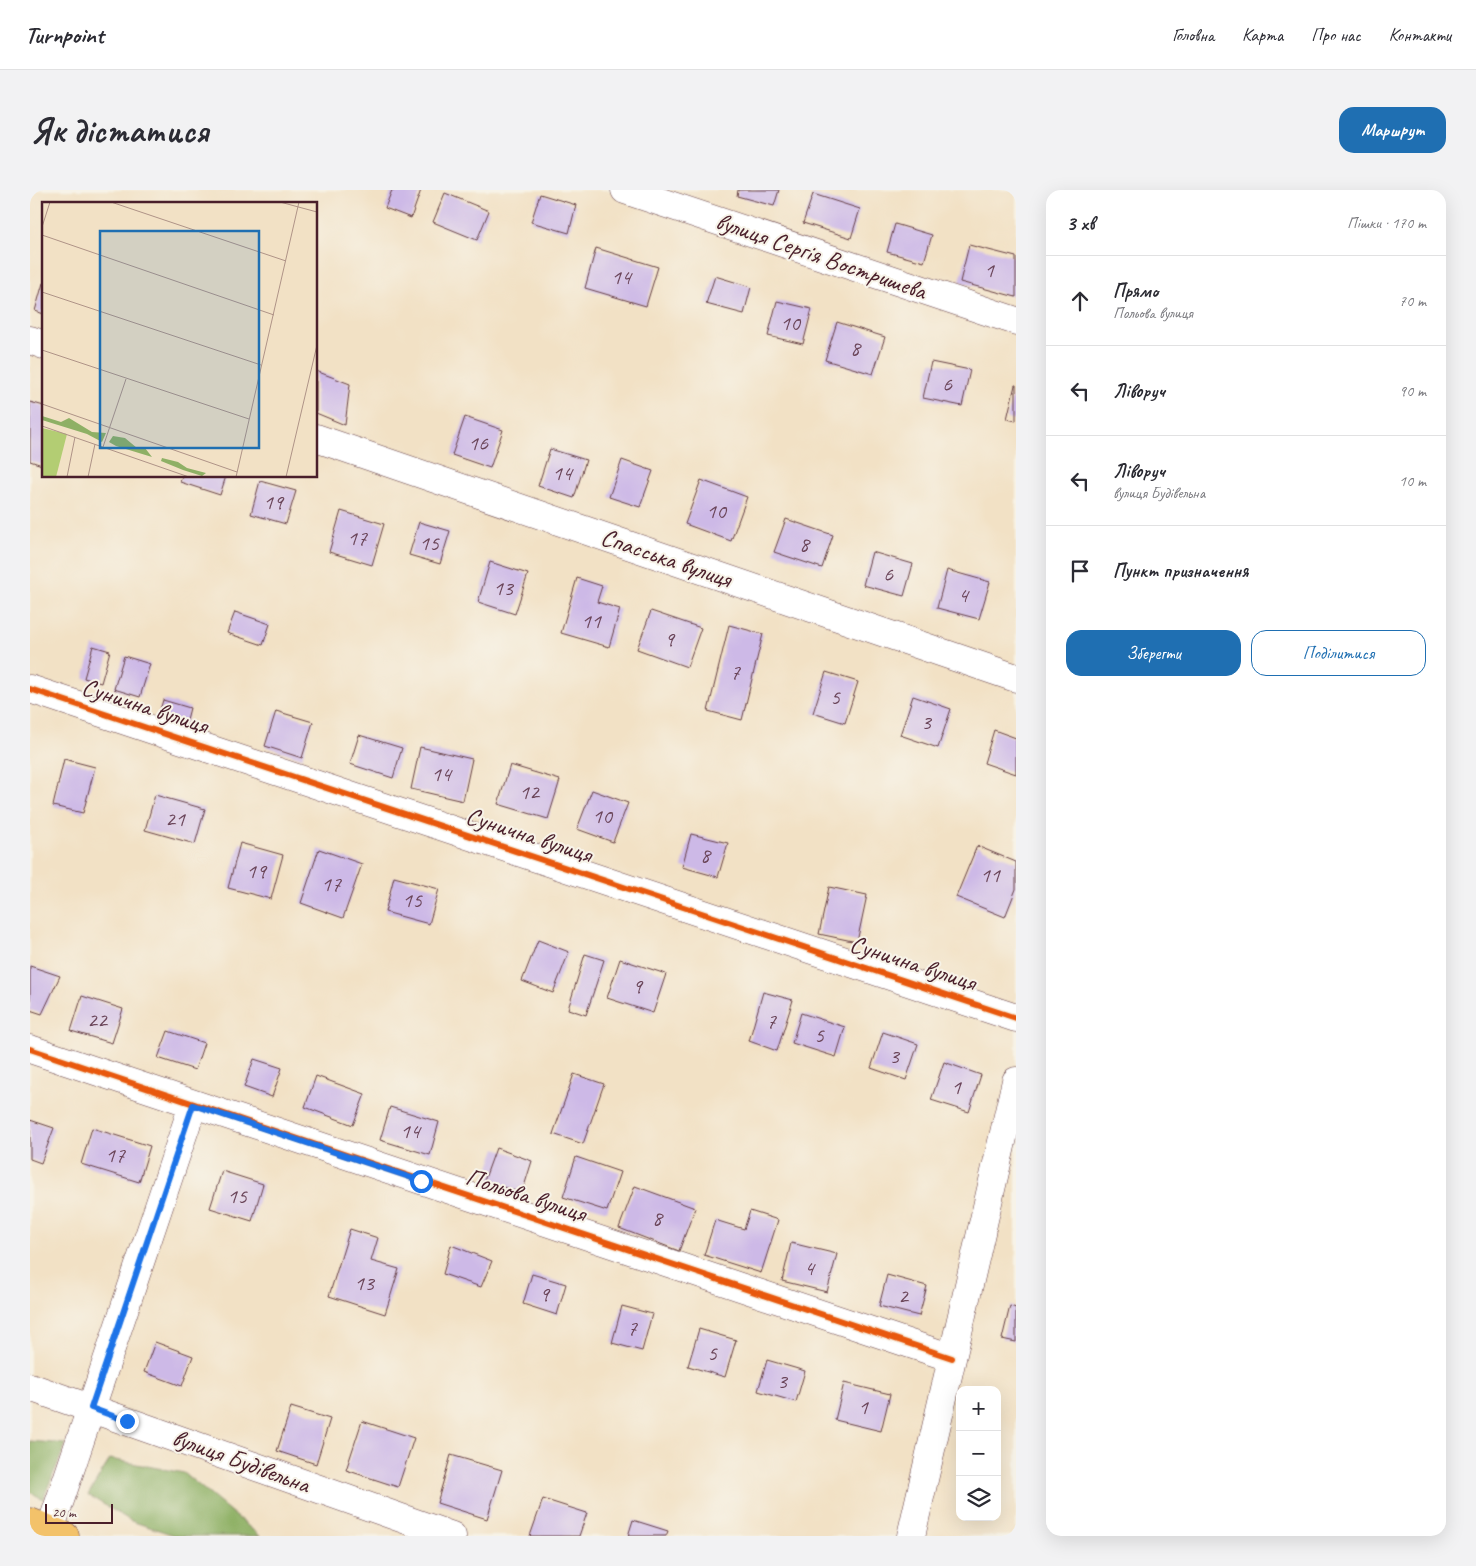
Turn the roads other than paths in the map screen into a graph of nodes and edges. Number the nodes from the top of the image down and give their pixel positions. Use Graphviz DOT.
graph roads {
  1 [pos="625,190"];
  2 [pos="1016,321"];
  3 [pos="30,340"];
  4 [pos="42,344"];
  5 [pos="318,439"];
  6 [pos="1016,678"];
  7 [pos="30,689"];
  8 [pos="1016,1018"];
  9 [pos="30,1049"];
  10 [pos="1016,1081"];
  11 [pos="193,1105"];
  12 [pos="952,1358"];
  13 [pos="30,1387"];
  14 [pos="91,1408"];
  15 [pos="48,1530"];
  16 [pos="452,1536"];
  17 [pos="911,1536"];
  1 -- 2 [label="street, вулиця Сергія Востришева"];
  3 -- 4 [label="street"];
  5 -- 6 [label="street, Спасська вулиця"];
  7 -- 8 [label="street, Сунична вулиця"];
  9 -- 11 [label="street, Польова вулиця"];
  10 -- 12 [label="street"];
  11 -- 12 [label="street, Польова вулиця"];
  11 -- 14 [label="street"];
  12 -- 17 [label="street"];
  13 -- 14 [label="street, вулиця Будівельна"];
  14 -- 15 [label="street"];
  14 -- 16 [label="street, вулиця Будівельна"];
}
